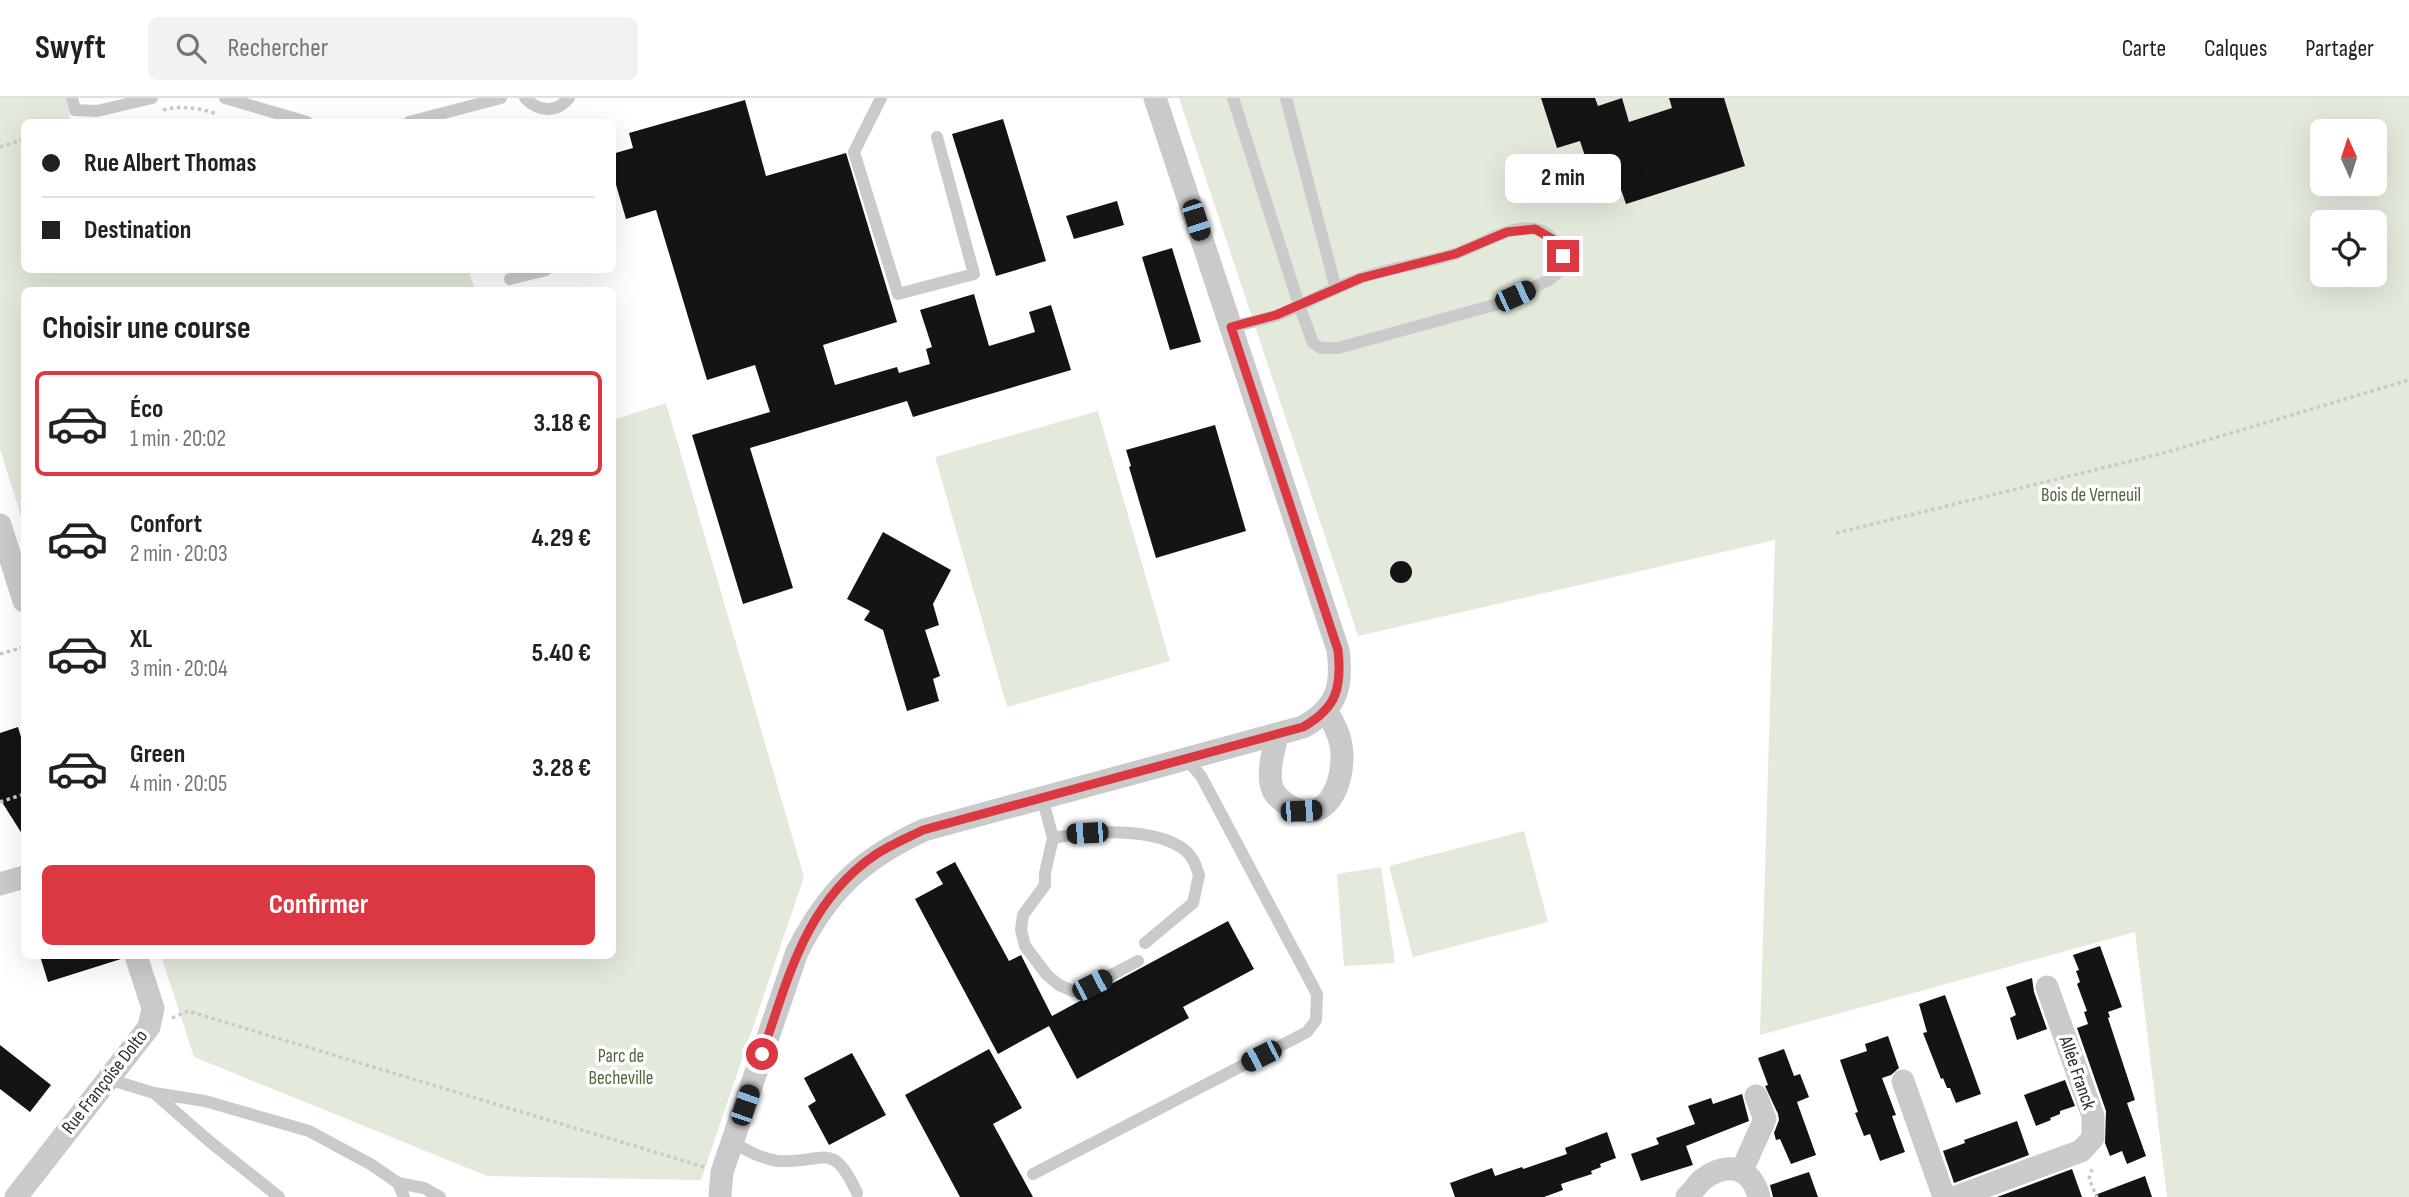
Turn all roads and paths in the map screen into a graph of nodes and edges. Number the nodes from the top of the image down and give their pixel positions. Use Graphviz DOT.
graph roads {
  1 [pos="72,98"];
  2 [pos="152,98"];
  3 [pos="225,98"];
  4 [pos="501,98"];
  5 [pos="526,98"];
  6 [pos="569,98"];
  7 [pos="881,98"];
  8 [pos="1156,98"];
  9 [pos="1234,98"];
  10 [pos="1286,98"];
  11 [pos="152,113"];
  12 [pos="222,115"];
  13 [pos="553,116"];
  14 [pos="297,119"];
  15 [pos="420,119"];
  16 [pos="937,137"];
  17 [pos="21,140"];
  18 [pos="0,147"];
  19 [pos="533,273"];
  20 [pos="510,279"];
  21 [pos="1336,289"];
  22 [pos="1299,305"];
  23 [pos="1231,327"];
  24 [pos="2409,380"];
  25 [pos="0,526"];
  26 [pos="1836,533"];
  27 [pos="21,592"];
  28 [pos="21,648"];
  29 [pos="0,654"];
  30 [pos="1326,710"];
  31 [pos="1277,735"];
  32 [pos="1186,759"];
  33 [pos="21,795"];
  34 [pos="1042,797"];
  35 [pos="0,802"];
  36 [pos="1053,838"];
  37 [pos="21,878"];
  38 [pos="0,884"];
  39 [pos="1145,943"];
  40 [pos="137,959"];
  41 [pos="1138,961"];
  42 [pos="2047,987"];
  43 [pos="149,1027"];
  44 [pos="108,1079"];
  45 [pos="1903,1081"];
  46 [pos="154,1093"];
  47 [pos="1756,1096"];
  48 [pos="733,1143"];
  49 [pos="1742,1170"];
  50 [pos="722,1172"];
  51 [pos="1033,1174"];
  52 [pos="398,1183"];
  53 [pos="857,1193"];
  54 [pos="16,1197"];
  55 [pos="279,1197"];
  56 [pos="404,1197"];
  57 [pos="440,1197"];
  58 [pos="720,1197"];
  59 [pos="1687,1197"];
  60 [pos="1759,1197"];
  61 [pos="1944,1197"];
  62 [pos="1956,1197"];
  1 -- 2 [label="lane"];
  3 -- 14 [label="lane"];
  4 -- 15 [label="lane"];
  5 -- 13 [label="lane"];
  6 -- 13 [label="lane"];
  7 -- 16 [label="lane"];
  8 -- 23 [label="street"];
  9 -- 22 [label="lane"];
  10 -- 21 [label="lane"];
  11 -- 12 [label="path"];
  17 -- 18 [label="path"];
  19 -- 20 [label="lane"];
  21 -- 22 [label="lane"];
  21 -- 22 [label="lane"];
  22 -- 23 [label="lane"];
  23 -- 30 [label="street"];
  24 -- 26 [label="path"];
  25 -- 27 [label="street"];
  28 -- 29 [label="path"];
  30 -- 31 [label="street"];
  30 -- 31 [label="street"];
  31 -- 32 [label="street"];
  32 -- 34 [label="street"];
  32 -- 51 [label="lane"];
  33 -- 35 [label="path"];
  34 -- 36 [label="lane"];
  34 -- 48 [label="street"];
  36 -- 39 [label="lane"];
  36 -- 41 [label="lane"];
  37 -- 38 [label="street"];
  40 -- 43 [label="street, Rue Françoise Dolto"];
  42 -- 62 [label="street, Allée Franck"];
  43 -- 44 [label="street, Rue Françoise Dolto"];
  43 -- 50 [label="path"];
  44 -- 46 [label="lane"];
  44 -- 54 [label="street, Rue Françoise Dolto"];
  45 -- 61 [label="street"];
  46 -- 52 [label="lane"];
  46 -- 55 [label="lane"];
  47 -- 49 [label="street"];
  48 -- 50 [label="street"];
  48 -- 53 [label="lane"];
  49 -- 59 [label="street"];
  49 -- 60 [label="street"];
  50 -- 58 [label="street"];
  52 -- 56 [label="lane"];
  52 -- 57 [label="lane"];
}
